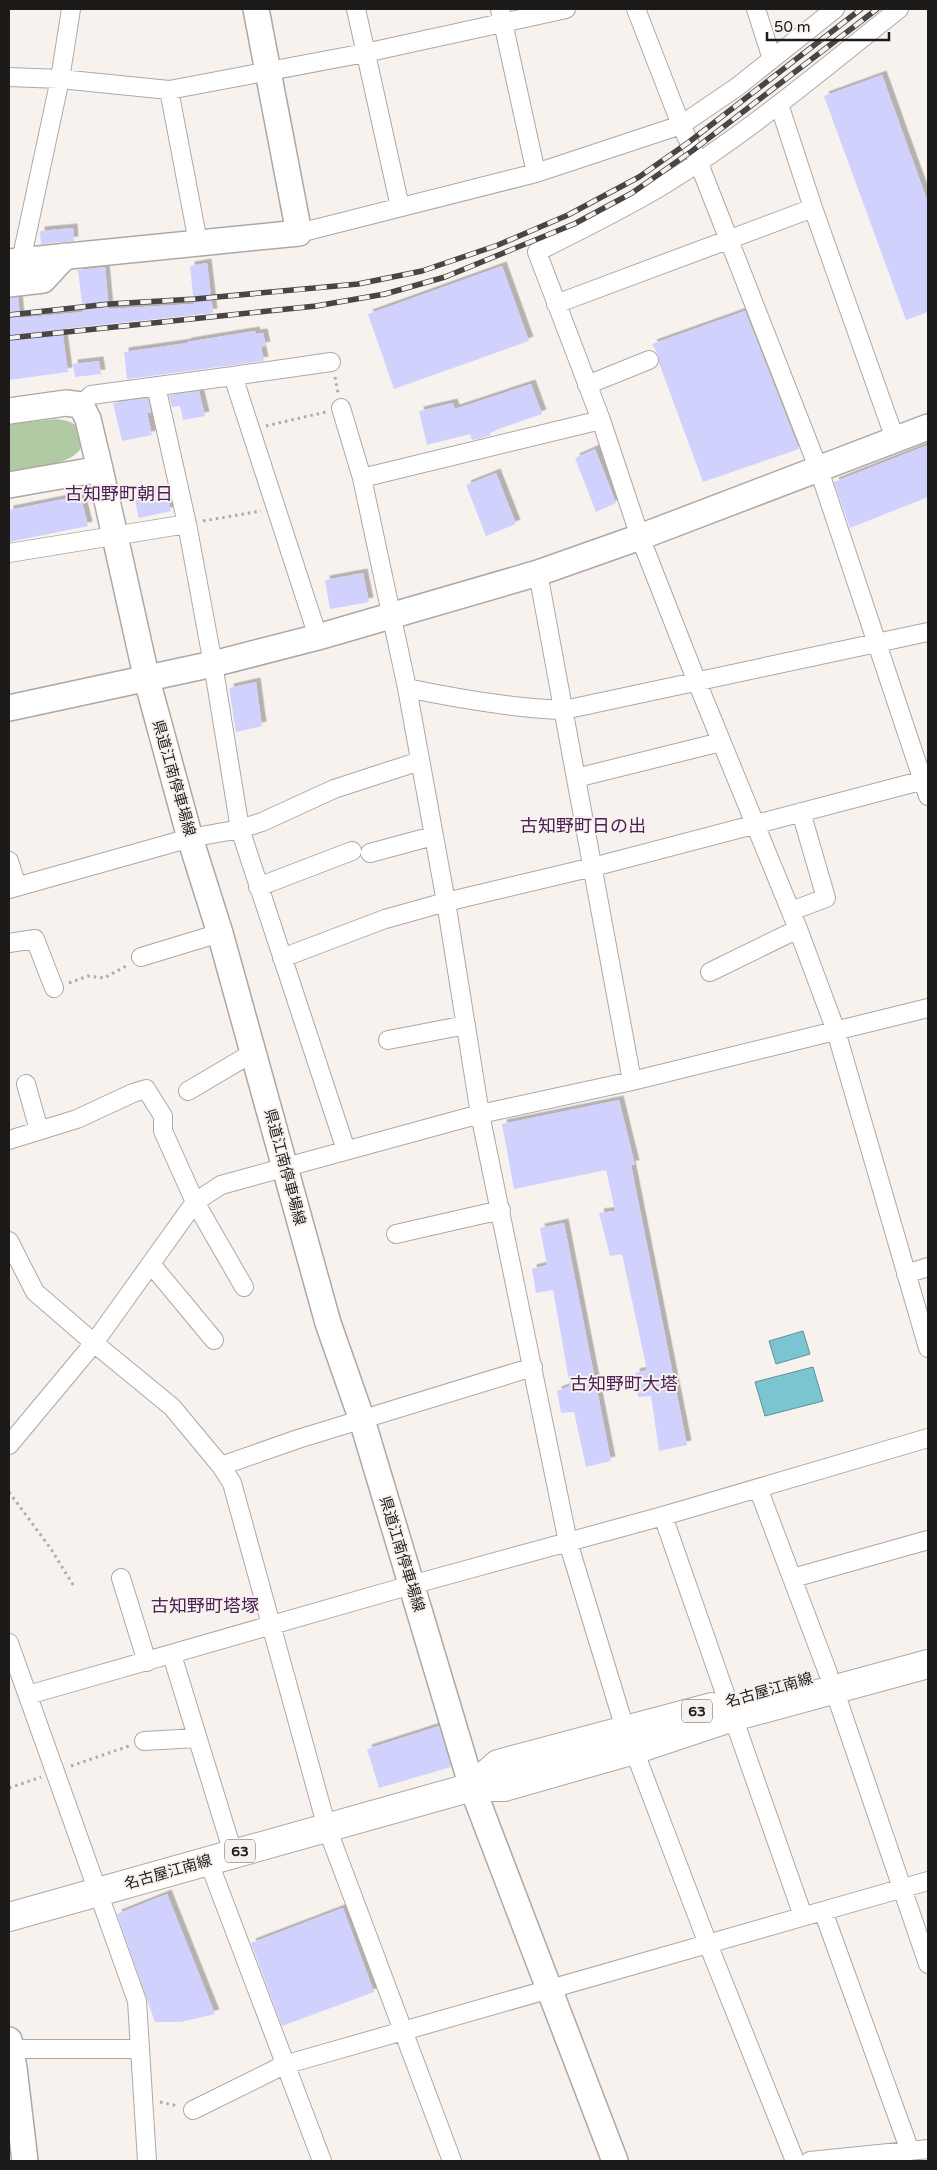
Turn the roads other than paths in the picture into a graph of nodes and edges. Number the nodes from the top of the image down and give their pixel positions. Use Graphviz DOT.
graph roads {
  1 [pos="71,9"];
  2 [pos="256,9"];
  3 [pos="356,9"];
  4 [pos="566,9"];
  5 [pos="636,9"];
  6 [pos="756,9"];
  7 [pos="835,9"];
  8 [pos="899,9"];
  9 [pos="502,15"];
  10 [pos="365,53"];
  11 [pos="772,59"];
  12 [pos="269,71"];
  13 [pos="9,78"];
  14 [pos="60,79"];
  15 [pos="169,90"];
  16 [pos="779,104"];
  17 [pos="681,125"];
  18 [pos="698,161"];
  19 [pos="536,173"];
  20 [pos="400,208"];
  21 [pos="813,208"];
  22 [pos="299,233"];
  23 [pos="729,240"];
  24 [pos="198,242"];
  25 [pos="66,256"];
  26 [pos="15,261"];
  27 [pos="9,284"];
  28 [pos="556,304"];
  29 [pos="649,360"];
  30 [pos="331,362"];
  31 [pos="233,376"];
  32 [pos="587,385"];
  33 [pos="156,386"];
  34 [pos="81,405"];
  35 [pos="341,408"];
  36 [pos="9,411"];
  37 [pos="601,420"];
  38 [pos="928,427"];
  39 [pos="894,439"];
  40 [pos="100,469"];
  41 [pos="819,470"];
  42 [pos="362,478"];
  43 [pos="9,485"];
  44 [pos="187,524"];
  45 [pos="114,535"];
  46 [pos="640,537"];
  47 [pos="9,553"];
  48 [pos="538,573"];
  49 [pos="393,615"];
  50 [pos="928,632"];
  51 [pos="318,637"];
  52 [pos="876,641"];
  53 [pos="213,664"];
  54 [pos="147,680"];
  55 [pos="697,682"];
  56 [pos="407,688"];
  57 [pos="9,708"];
  58 [pos="564,710"];
  59 [pos="721,742"];
  60 [pos="420,760"];
  61 [pos="576,778"];
  62 [pos="927,785"];
  63 [pos="801,812"];
  64 [pos="755,824"];
  65 [pos="240,829"];
  66 [pos="433,836"];
  67 [pos="190,838"];
  68 [pos="352,851"];
  69 [pos="370,853"];
  70 [pos="9,862"];
  71 [pos="593,867"];
  72 [pos="13,888"];
  73 [pos="258,888"];
  74 [pos="446,902"];
  75 [pos="791,911"];
  76 [pos="798,929"];
  77 [pos="220,933"];
  78 [pos="9,944"];
  79 [pos="141,957"];
  80 [pos="282,958"];
  81 [pos="710,972"];
  82 [pos="54,988"];
  83 [pos="928,1008"];
  84 [pos="466,1025"];
  85 [pos="836,1031"];
  86 [pos="388,1040"];
  87 [pos="254,1052"];
  88 [pos="632,1082"];
  89 [pos="26,1084"];
  90 [pos="188,1091"];
  91 [pos="480,1114"];
  92 [pos="39,1130"];
  93 [pos="9,1140"];
  94 [pos="346,1150"];
  95 [pos="286,1166"];
  96 [pos="195,1202"];
  97 [pos="501,1210"];
  98 [pos="396,1234"];
  99 [pos="9,1241"];
  100 [pos="151,1264"];
  101 [pos="928,1267"];
  102 [pos="906,1274"];
  103 [pos="244,1287"];
  104 [pos="214,1340"];
  105 [pos="94,1343"];
  106 [pos="928,1348"];
  107 [pos="533,1367"];
  108 [pos="362,1420"];
  109 [pos="928,1438"];
  110 [pos="9,1445"];
  111 [pos="221,1466"];
  112 [pos="758,1488"];
  113 [pos="663,1516"];
  114 [pos="928,1540"];
  115 [pos="568,1542"];
  116 [pos="121,1578"];
  117 [pos="793,1578"];
  118 [pos="411,1585"];
  119 [pos="270,1626"];
  120 [pos="9,1643"];
  121 [pos="928,1644"];
  122 [pos="172,1655"];
  123 [pos="147,1662"];
  124 [pos="928,1664"];
  125 [pos="831,1681"];
  126 [pos="28,1695"];
  127 [pos="730,1710"];
  128 [pos="198,1738"];
  129 [pos="630,1740"];
  130 [pos="144,1741"];
  131 [pos="472,1787"];
  132 [pos="327,1828"];
  133 [pos="220,1857"];
  134 [pos="928,1881"];
  135 [pos="903,1889"];
  136 [pos="100,1892"];
  137 [pos="822,1911"];
  138 [pos="803,1916"];
  139 [pos="9,1917"];
  140 [pos="708,1944"];
  141 [pos="928,1964"];
  142 [pos="549,1990"];
  143 [pos="403,2031"];
  144 [pos="10,2044"];
  145 [pos="140,2049"];
  146 [pos="284,2065"];
  147 [pos="193,2110"];
  148 [pos="15,2130"];
  149 [pos="928,2149"];
  150 [pos="910,2151"];
  151 [pos="25,2161"];
  152 [pos="147,2161"];
  153 [pos="322,2161"];
  154 [pos="452,2161"];
  155 [pos="615,2161"];
  156 [pos="795,2161"];
  157 [pos="810,2161"];
  1 -- 14 [label="street"];
  2 -- 12 [label="street"];
  3 -- 10 [label="street"];
  4 -- 9 [label="street"];
  5 -- 17 [label="street"];
  6 -- 11 [label="street"];
  7 -- 11 [label="street"];
  8 -- 16 [label="street"];
  9 -- 10 [label="street"];
  9 -- 19 [label="street"];
  10 -- 12 [label="street"];
  10 -- 20 [label="street"];
  11 -- 17 [label="street"];
  12 -- 15 [label="street"];
  12 -- 22 [label="street"];
  13 -- 14 [label="street"];
  14 -- 15 [label="street"];
  14 -- 26 [label="street"];
  15 -- 24 [label="street"];
  16 -- 18 [label="street"];
  16 -- 21 [label="street"];
  17 -- 18 [label="street"];
  17 -- 19 [label="street"];
  18 -- 23 [label="street"];
  18 -- 28 [label="street"];
  19 -- 20 [label="street"];
  20 -- 22 [label="street"];
  21 -- 23 [label="street"];
  21 -- 39 [label="street"];
  22 -- 24 [label="street"];
  23 -- 28 [label="street"];
  23 -- 41 [label="street"];
  24 -- 25 [label="street"];
  25 -- 26 [label="street"];
  25 -- 27 [label="street"];
  28 -- 32 [label="street"];
  29 -- 32 [label="street"];
  30 -- 31 [label="street"];
  31 -- 33 [label="street"];
  31 -- 51 [label="street"];
  32 -- 37 [label="street"];
  33 -- 34 [label="street"];
  33 -- 44 [label="street"];
  34 -- 36 [label="street"];
  34 -- 40 [label="street, 県道江南停車場線"];
  35 -- 42 [label="street"];
  37 -- 42 [label="street"];
  37 -- 46 [label="street"];
  38 -- 39 [label="street"];
  39 -- 41 [label="street"];
  40 -- 43 [label="street"];
  40 -- 45 [label="street, 県道江南停車場線"];
  41 -- 46 [label="street"];
  41 -- 52 [label="street"];
  42 -- 49 [label="street"];
  44 -- 45 [label="street"];
  44 -- 53 [label="street"];
  45 -- 47 [label="street"];
  45 -- 54 [label="street, 県道江南停車場線"];
  46 -- 48 [label="street"];
  46 -- 55 [label="street"];
  48 -- 49 [label="street"];
  48 -- 58 [label="street"];
  49 -- 51 [label="street"];
  49 -- 56 [label="street"];
  50 -- 52 [label="street"];
  51 -- 53 [label="street"];
  52 -- 55 [label="street"];
  52 -- 62 [label="street"];
  53 -- 54 [label="street"];
  53 -- 65 [label="street"];
  54 -- 57 [label="street"];
  54 -- 67 [label="street, 県道江南停車場線"];
  55 -- 58 [label="street"];
  55 -- 59 [label="street"];
  56 -- 58 [label="street"];
  56 -- 60 [label="street"];
  58 -- 61 [label="street"];
  59 -- 61 [label="street"];
  59 -- 64 [label="street"];
  60 -- 65 [label="street"];
  60 -- 66 [label="street"];
  61 -- 71 [label="street"];
  62 -- 63 [label="street"];
  63 -- 64 [label="street"];
  63 -- 75 [label="street"];
  64 -- 71 [label="street"];
  64 -- 75 [label="street"];
  65 -- 67 [label="street"];
  65 -- 73 [label="street"];
  66 -- 69 [label="street"];
  66 -- 74 [label="street"];
  67 -- 72 [label="street"];
  67 -- 77 [label="street, 県道江南停車場線"];
  68 -- 73 [label="street"];
  70 -- 72 [label="street"];
  71 -- 74 [label="street"];
  71 -- 88 [label="street"];
  73 -- 80 [label="street"];
  74 -- 80 [label="street"];
  74 -- 84 [label="street"];
  75 -- 76 [label="street"];
  76 -- 81 [label="street"];
  76 -- 85 [label="street"];
  77 -- 79 [label="street"];
  77 -- 87 [label="street, 県道江南停車場線"];
  78 -- 82 [label="street"];
  80 -- 94 [label="street"];
  83 -- 85 [label="street"];
  84 -- 86 [label="street"];
  84 -- 91 [label="street"];
  85 -- 88 [label="street"];
  85 -- 102 [label="street"];
  87 -- 90 [label="street"];
  87 -- 95 [label="street, 県道江南停車場線"];
  88 -- 91 [label="street"];
  89 -- 92 [label="street"];
  91 -- 94 [label="street"];
  91 -- 97 [label="street"];
  92 -- 93 [label="street"];
  92 -- 96 [label="street"];
  94 -- 95 [label="street"];
  95 -- 96 [label="street"];
  95 -- 108 [label="street, 県道江南停車場線"];
  96 -- 100 [label="street"];
  96 -- 103 [label="street"];
  97 -- 98 [label="street"];
  97 -- 107 [label="street"];
  99 -- 105 [label="street"];
  100 -- 104 [label="street"];
  100 -- 105 [label="street"];
  101 -- 102 [label="street"];
  102 -- 106 [label="street"];
  105 -- 110 [label="street"];
  105 -- 111 [label="street"];
  107 -- 108 [label="street"];
  107 -- 115 [label="street"];
  108 -- 111 [label="street"];
  108 -- 118 [label="street, 県道江南停車場線"];
  109 -- 112 [label="street"];
  111 -- 119 [label="street"];
  112 -- 113 [label="street"];
  112 -- 117 [label="street"];
  113 -- 115 [label="street"];
  113 -- 127 [label="street"];
  114 -- 117 [label="street"];
  115 -- 118 [label="street"];
  115 -- 129 [label="street"];
  116 -- 123 [label="street"];
  117 -- 125 [label="street"];
  118 -- 119 [label="street"];
  118 -- 131 [label="street, 県道江南停車場線"];
  119 -- 122 [label="street"];
  119 -- 132 [label="street"];
  120 -- 126 [label="street"];
  121 -- 125 [label="main road, 名古屋江南線 / 63"];
  122 -- 123 [label="street"];
  122 -- 128 [label="street"];
  123 -- 126 [label="street"];
  124 -- 125 [label="main road, 名古屋江南線 / 63"];
  125 -- 127 [label="main road, 名古屋江南線 / 63"];
  125 -- 135 [label="street"];
  126 -- 136 [label="street"];
  127 -- 129 [label="main road, 名古屋江南線 / 63"];
  127 -- 138 [label="street"];
  128 -- 130 [label="street"];
  128 -- 133 [label="street"];
  129 -- 131 [label="main road, 名古屋江南線 / 63"];
  129 -- 140 [label="street"];
  131 -- 132 [label="main road, 名古屋江南線 / 63"];
  131 -- 142 [label="street, 県道江南停車場線"];
  132 -- 133 [label="main road, 名古屋江南線 / 63"];
  132 -- 143 [label="street"];
  133 -- 136 [label="main road, 名古屋江南線 / 63"];
  133 -- 146 [label="street"];
  134 -- 135 [label="street"];
  135 -- 137 [label="street"];
  135 -- 141 [label="street"];
  136 -- 139 [label="main road, 名古屋江南線 / 63"];
  136 -- 145 [label="street"];
  137 -- 138 [label="street"];
  137 -- 150 [label="street"];
  138 -- 140 [label="street"];
  140 -- 142 [label="street"];
  140 -- 156 [label="street"];
  142 -- 143 [label="street"];
  142 -- 155 [label="street, 県道江南停車場線"];
  143 -- 146 [label="street"];
  143 -- 154 [label="street"];
  144 -- 145 [label="street"];
  144 -- 148 [label="street"];
  145 -- 152 [label="street"];
  146 -- 147 [label="street"];
  146 -- 153 [label="street"];
  148 -- 151 [label="street"];
  149 -- 150 [label="street"];
  150 -- 157 [label="street"];
}
